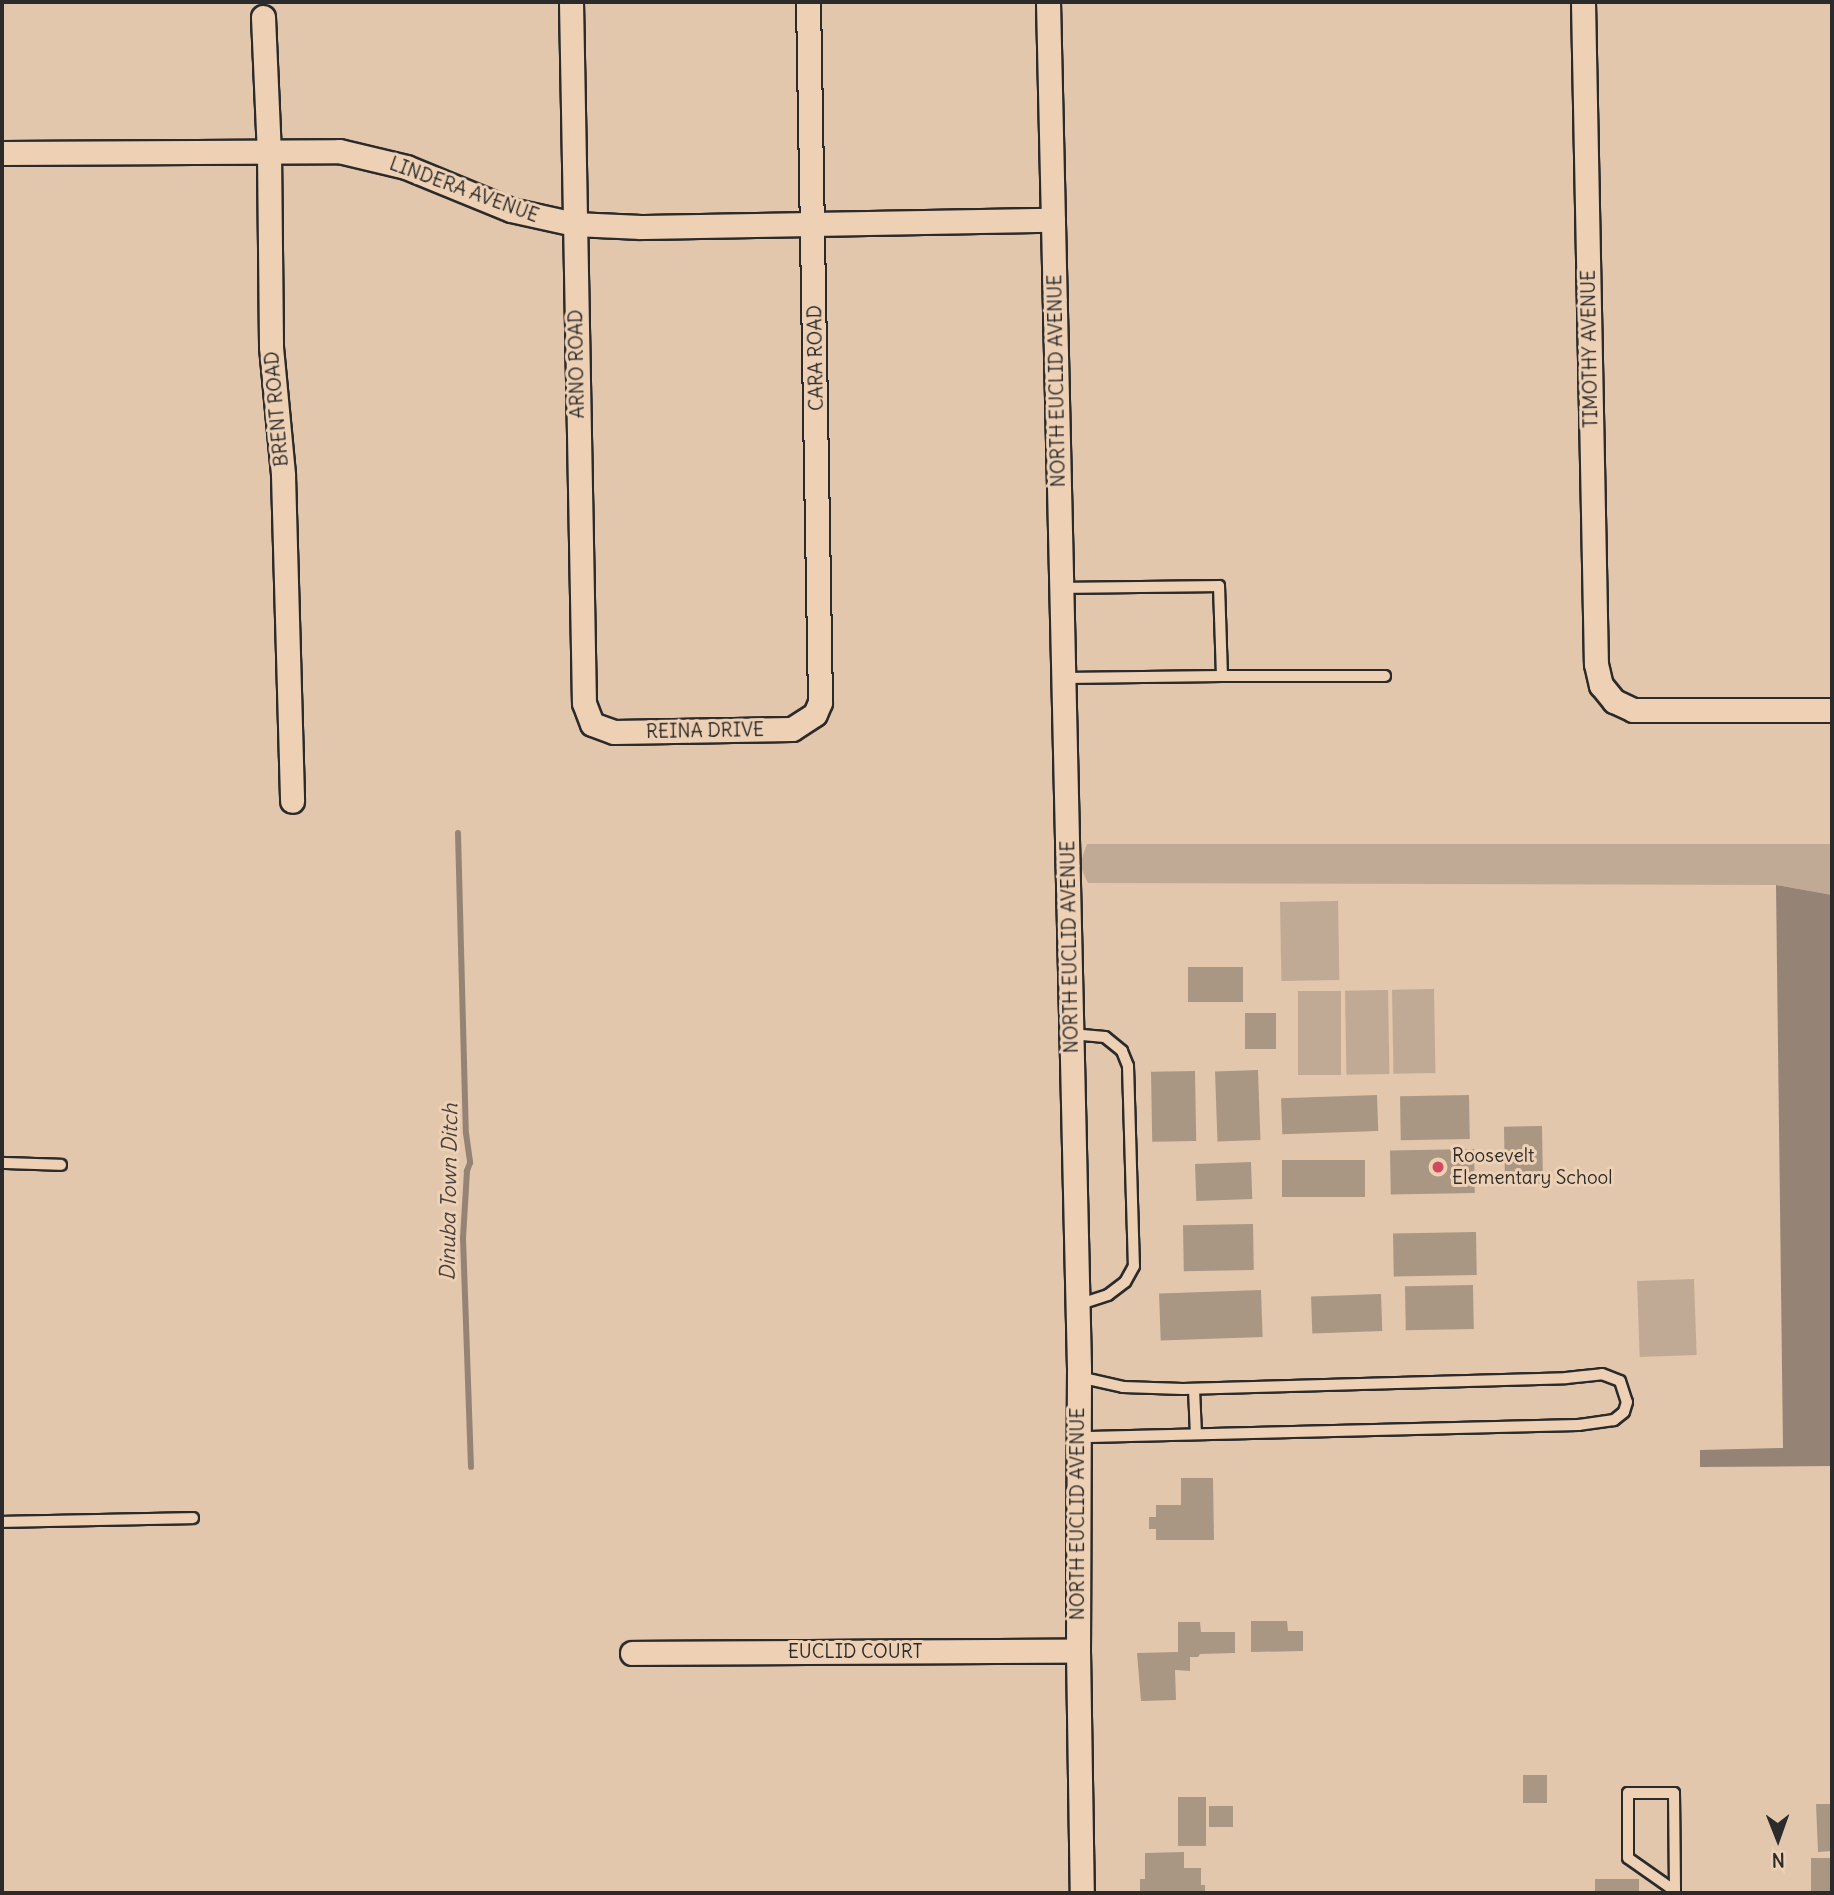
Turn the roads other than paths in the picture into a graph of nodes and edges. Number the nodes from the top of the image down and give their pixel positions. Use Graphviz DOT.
graph roads {
  1 [pos="571,2"];
  2 [pos="808,2"];
  3 [pos="1048,2"];
  4 [pos="1583,2"];
  5 [pos="263,17"];
  6 [pos="269,152"];
  7 [pos="2,153"];
  8 [pos="1053,220"];
  9 [pos="574,224"];
  10 [pos="813,225"];
  11 [pos="1062,588"];
  12 [pos="1222,676"];
  13 [pos="1385,676"];
  14 [pos="1064,678"];
  15 [pos="1832,709"];
  16 [pos="815,714"];
  17 [pos="592,724"];
  18 [pos="292,801"];
  19 [pos="1072,1034"];
  20 [pos="2,1163"];
  21 [pos="61,1165"];
  22 [pos="1077,1305"];
  23 [pos="1079,1377"];
  24 [pos="1194,1389"];
  25 [pos="1196,1434"];
  26 [pos="1079,1437"];
  27 [pos="193,1518"];
  28 [pos="2,1522"];
  29 [pos="1078,1651"];
  30 [pos="632,1653"];
  31 [pos="1675,1892"];
  32 [pos="1082,1893"];
  1 -- 9 [label="street, ARNO ROAD"];
  2 -- 10 [label="street, CARA ROAD"];
  3 -- 8 [label="street, NORTH EUCLID AVENUE"];
  4 -- 15 [label="street, TIMOTHY AVENUE"];
  5 -- 6 [label="street, BRENT ROAD"];
  6 -- 7 [label="street, LINDERA AVENUE"];
  6 -- 9 [label="street, LINDERA AVENUE"];
  6 -- 18 [label="street, BRENT ROAD"];
  8 -- 10 [label="street, LINDERA AVENUE"];
  8 -- 11 [label="street, NORTH EUCLID AVENUE"];
  9 -- 10 [label="street, LINDERA AVENUE"];
  9 -- 17 [label="street, ARNO ROAD"];
  10 -- 16 [label="street, CARA ROAD"];
  11 -- 12 [label="lane"];
  11 -- 14 [label="street, NORTH EUCLID AVENUE"];
  12 -- 13 [label="lane"];
  12 -- 14 [label="lane"];
  14 -- 19 [label="street, NORTH EUCLID AVENUE"];
  16 -- 17 [label="street, REINA DRIVE"];
  19 -- 22 [label="street, NORTH EUCLID AVENUE"];
  19 -- 22 [label="lane"];
  20 -- 21 [label="lane"];
  22 -- 23 [label="street, NORTH EUCLID AVENUE"];
  23 -- 24 [label="lane"];
  23 -- 26 [label="street, NORTH EUCLID AVENUE"];
  24 -- 25 [label="lane"];
  24 -- 25 [label="lane"];
  25 -- 26 [label="lane"];
  26 -- 29 [label="street, NORTH EUCLID AVENUE"];
  27 -- 28 [label="lane"];
  29 -- 30 [label="street, EUCLID COURT"];
  29 -- 32 [label="street, NORTH EUCLID AVENUE"];
  31 -- 31 [label="lane"];
}
